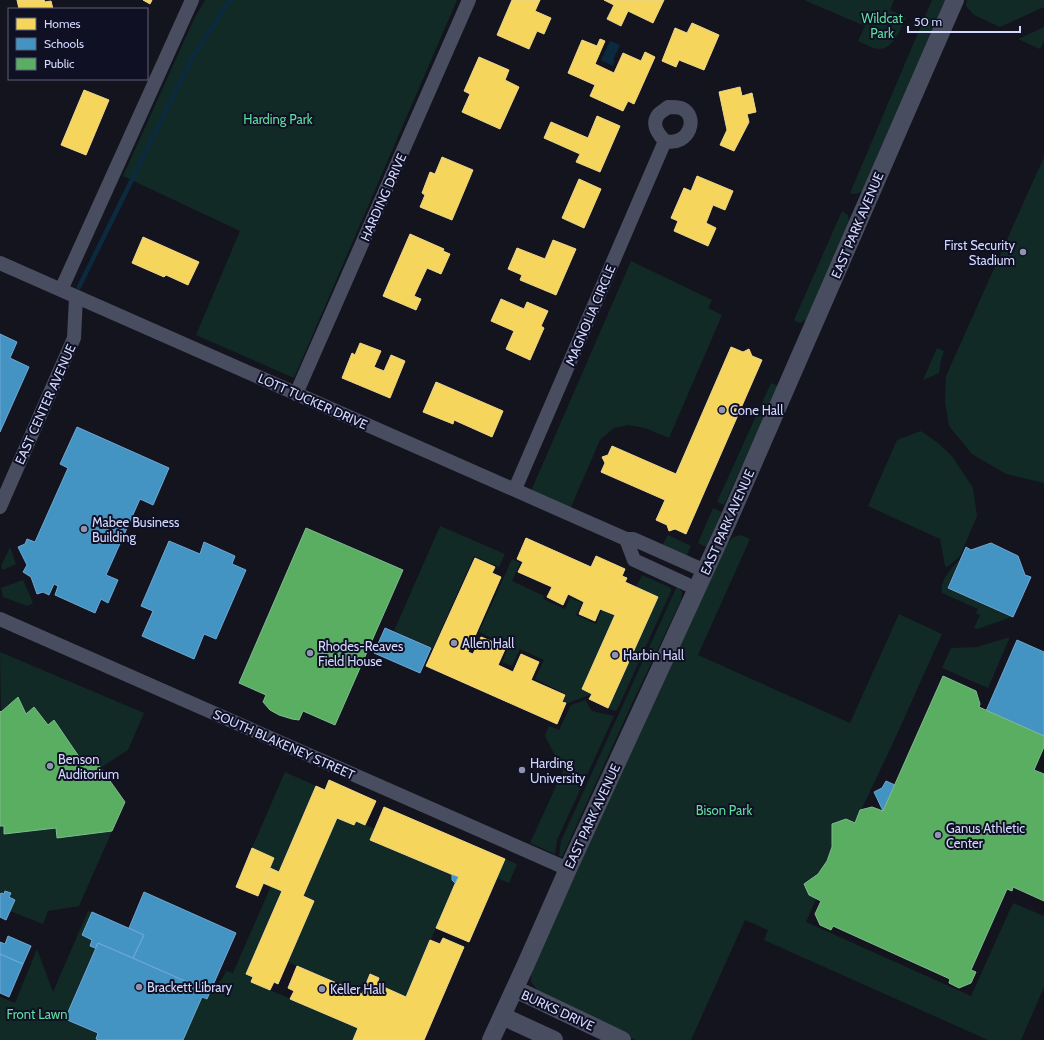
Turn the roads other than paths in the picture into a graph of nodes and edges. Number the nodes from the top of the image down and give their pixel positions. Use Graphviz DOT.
graph roads {
  1 [pos="192,0"];
  2 [pos="469,0"];
  3 [pos="955,0"];
  4 [pos="665,141"];
  5 [pos="0,263"];
  6 [pos="61,290"];
  7 [pos="76,297"];
  8 [pos="296,394"];
  9 [pos="514,490"];
  10 [pos="0,507"];
  11 [pos="701,580"];
  12 [pos="0,619"];
  13 [pos="568,869"];
  14 [pos="515,989"];
  15 [pos="502,1016"];
  16 [pos="491,1040"];
  17 [pos="554,1040"];
  18 [pos="622,1040"];
  1 -- 6 [label="street"];
  2 -- 8 [label="street, HARDING DRIVE"];
  3 -- 11 [label="street, EAST PARK AVENUE"];
  4 -- 9 [label="street, MAGNOLIA CIRCLE"];
  5 -- 6 [label="street, LOTT TUCKER DRIVE"];
  6 -- 7 [label="street, LOTT TUCKER DRIVE"];
  7 -- 8 [label="street, LOTT TUCKER DRIVE"];
  7 -- 10 [label="street, EAST CENTER AVENUE"];
  8 -- 9 [label="street, LOTT TUCKER DRIVE"];
  9 -- 11 [label="street, LOTT TUCKER DRIVE"];
  11 -- 13 [label="street, EAST PARK AVENUE"];
  12 -- 13 [label="street, SOUTH BLAKENEY STREET"];
  13 -- 14 [label="street, EAST PARK AVENUE"];
  14 -- 15 [label="street, EAST PARK AVENUE"];
  14 -- 18 [label="street, BURKS DRIVE"];
  15 -- 16 [label="street, EAST PARK AVENUE"];
  15 -- 17 [label="street"];
}
